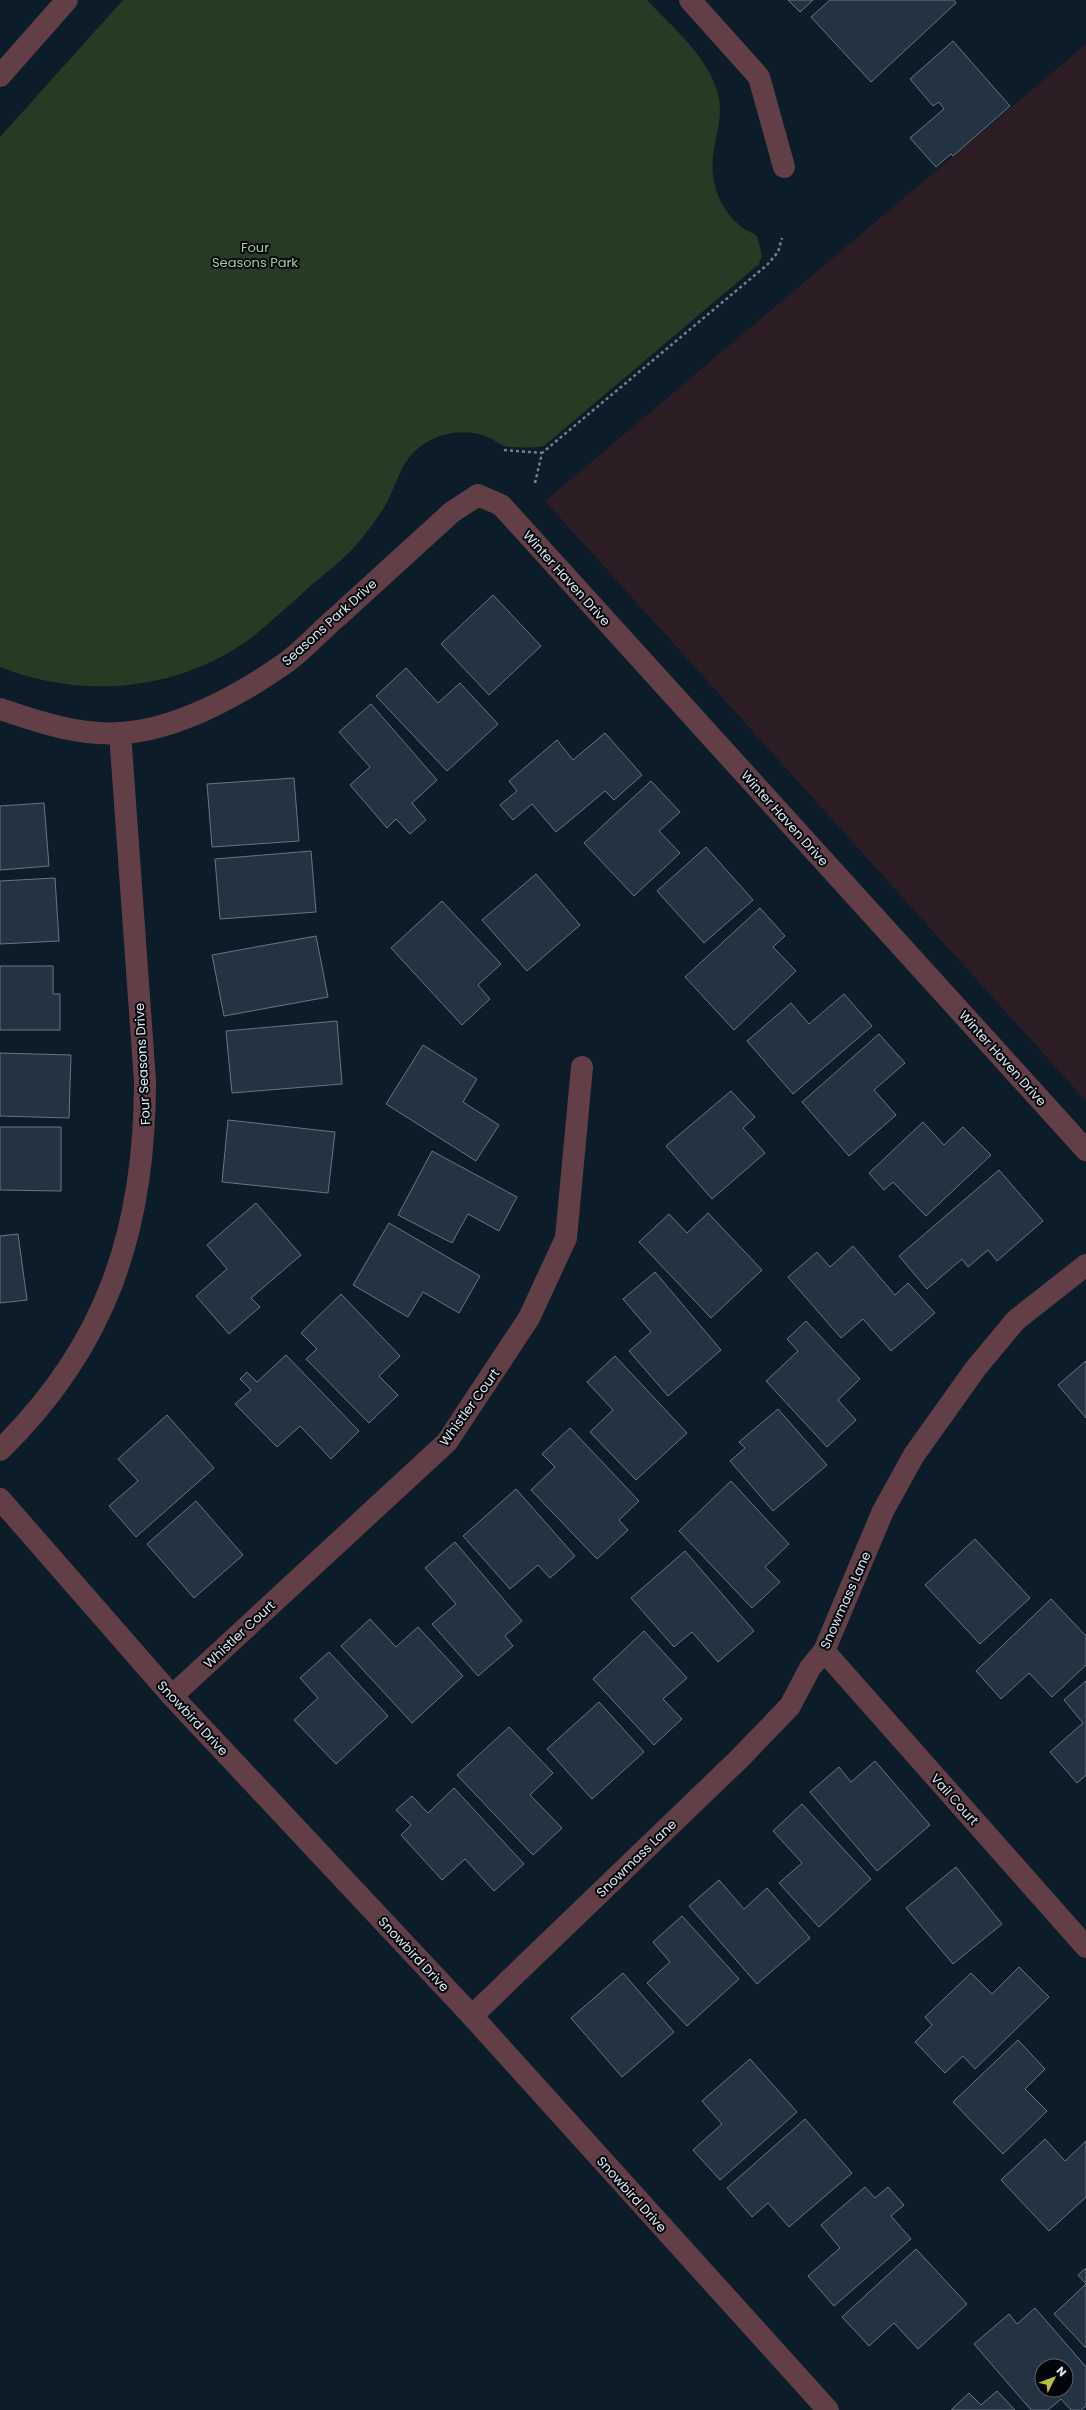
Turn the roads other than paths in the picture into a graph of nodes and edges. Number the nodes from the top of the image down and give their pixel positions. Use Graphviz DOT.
graph roads {
  1 [pos="67,0"];
  2 [pos="690,0"];
  3 [pos="0,76"];
  4 [pos="784,167"];
  5 [pos="478,495"];
  6 [pos="0,709"];
  7 [pos="120,733"];
  8 [pos="582,1067"];
  9 [pos="1086,1150"];
  10 [pos="1086,1265"];
  11 [pos="0,1450"];
  12 [pos="0,1498"];
  13 [pos="824,1651"];
  14 [pos="172,1696"];
  15 [pos="1086,1947"];
  16 [pos="472,2016"];
  17 [pos="828,2410"];
  1 -- 3 [label="street"];
  2 -- 4 [label="street"];
  5 -- 7 [label="street, Seasons Park Drive"];
  5 -- 9 [label="street, Winter Haven Drive"];
  6 -- 7 [label="street, Seasons Park Drive"];
  7 -- 11 [label="street, Four Seasons Drive"];
  8 -- 14 [label="street, Whistler Court"];
  10 -- 13 [label="street, Snowmass Lane"];
  12 -- 14 [label="street, Snowbird Drive"];
  13 -- 15 [label="street, Vail Court"];
  13 -- 16 [label="street, Snowmass Lane"];
  14 -- 16 [label="street, Snowbird Drive"];
  16 -- 17 [label="street, Snowbird Drive"];
}
